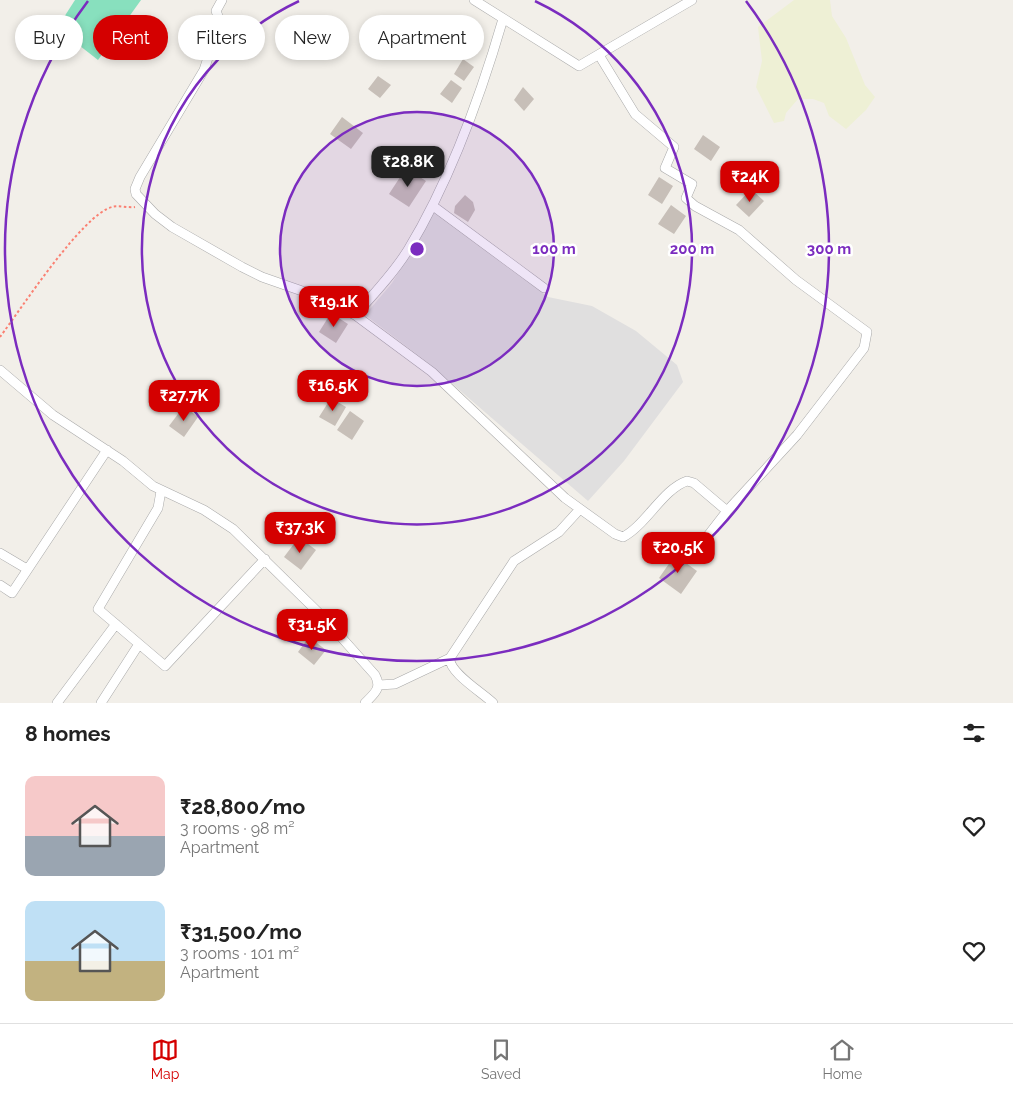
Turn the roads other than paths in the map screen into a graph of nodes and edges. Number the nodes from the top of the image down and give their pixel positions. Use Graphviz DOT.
graph roads {
  1 [pos="222,0"];
  2 [pos="474,0"];
  3 [pos="692,0"];
  4 [pos="503,19"];
  5 [pos="599,55"];
  6 [pos="433,206"];
  7 [pos="544,288"];
  8 [pos="355,315"];
  9 [pos="0,370"];
  10 [pos="107,450"];
  11 [pos="161,491"];
  12 [pos="580,509"];
  13 [pos="727,511"];
  14 [pos="696,551"];
  15 [pos="0,553"];
  16 [pos="265,559"];
  17 [pos="27,570"];
  18 [pos="0,585"];
  19 [pos="116,624"];
  20 [pos="139,644"];
  21 [pos="450,658"];
  22 [pos="379,686"];
  23 [pos="57,703"];
  24 [pos="101,703"];
  25 [pos="365,703"];
  26 [pos="493,703"];
  1 -- 8 [label="street"];
  2 -- 4 [label="street"];
  3 -- 5 [label="street"];
  4 -- 5 [label="street"];
  4 -- 6 [label="street"];
  5 -- 13 [label="street"];
  6 -- 7 [label="street"];
  6 -- 8 [label="street"];
  8 -- 12 [label="street"];
  9 -- 10 [label="street"];
  10 -- 11 [label="street"];
  10 -- 17 [label="street"];
  11 -- 16 [label="street"];
  11 -- 19 [label="street"];
  12 -- 13 [label="street"];
  12 -- 21 [label="street"];
  13 -- 14 [label="street"];
  15 -- 17 [label="street"];
  16 -- 20 [label="street"];
  16 -- 22 [label="street"];
  17 -- 18 [label="street"];
  19 -- 20 [label="street"];
  19 -- 23 [label="street"];
  20 -- 24 [label="street"];
  21 -- 22 [label="street"];
  21 -- 26 [label="street"];
  22 -- 25 [label="street"];
}
